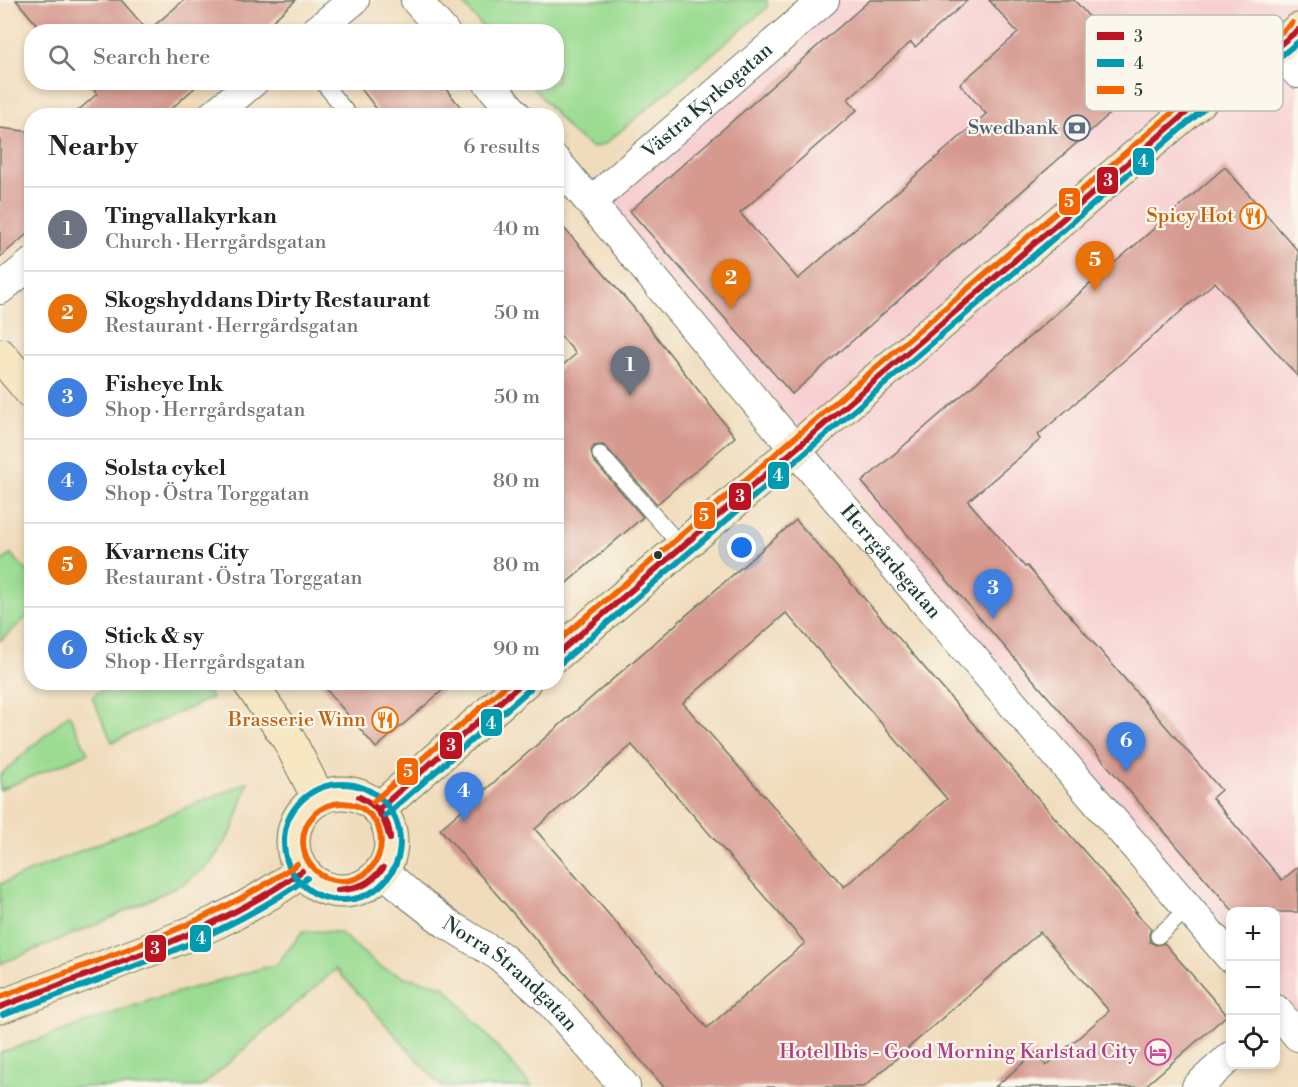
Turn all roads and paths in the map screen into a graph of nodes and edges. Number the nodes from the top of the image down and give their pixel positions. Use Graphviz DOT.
graph roads {
  1 [pos="354,0"];
  2 [pos="416,0"];
  3 [pos="824,0"];
  4 [pos="325,24"];
  5 [pos="437,24"];
  6 [pos="1287,39"];
  7 [pos="1298,73"];
  8 [pos="243,90"];
  9 [pos="329,90"];
  10 [pos="495,90"];
  11 [pos="222,108"];
  12 [pos="343,108"];
  13 [pos="510,108"];
  14 [pos="1188,111"];
  15 [pos="564,170"];
  16 [pos="592,201"];
  17 [pos="24,270"];
  18 [pos="0,289"];
  19 [pos="0,355"];
  20 [pos="24,384"];
  21 [pos="795,448"];
  22 [pos="600,454"];
  23 [pos="682,546"];
  24 [pos="564,648"];
  25 [pos="255,690"];
  26 [pos="515,690"];
  27 [pos="319,799"];
  28 [pos="379,809"];
  29 [pos="383,870"];
  30 [pos="302,871"];
  31 [pos="1189,908"];
  32 [pos="1158,936"];
  33 [pos="1226,952"];
  34 [pos="0,1007"];
  35 [pos="1278,1015"];
  36 [pos="1298,1036"];
  37 [pos="1226,1061"];
  38 [pos="625,1087"];
  39 [pos="1197,1087"];
  1 -- 4 [label="street"];
  2 -- 5 [label="street"];
  3 -- 16 [label="street, Västra Kyrkogatan"];
  6 -- 7 [label="street"];
  8 -- 11 [label="street"];
  9 -- 12 [label="lane"];
  10 -- 13 [label="street"];
  14 -- 21 [label="street"];
  15 -- 16 [label="street, Herrgårdsgatan"];
  16 -- 21 [label="street, Herrgårdsgatan"];
  17 -- 18 [label="street"];
  19 -- 20 [label="street"];
  21 -- 23 [label="street"];
  21 -- 31 [label="street, Herrgårdsgatan"];
  22 -- 23 [label="lane"];
  23 -- 24 [label="street"];
  25 -- 27 [label="street"];
  26 -- 28 [label="street"];
  27 -- 28 [label="street"];
  27 -- 30 [label="street"];
  28 -- 29 [label="street"];
  29 -- 30 [label="street"];
  29 -- 38 [label="street, Norra Strandgatan"];
  30 -- 34 [label="street"];
  31 -- 32 [label="lane"];
  31 -- 33 [label="street, Herrgårdsgatan"];
  35 -- 36 [label="street"];
  37 -- 39 [label="street"];
}
